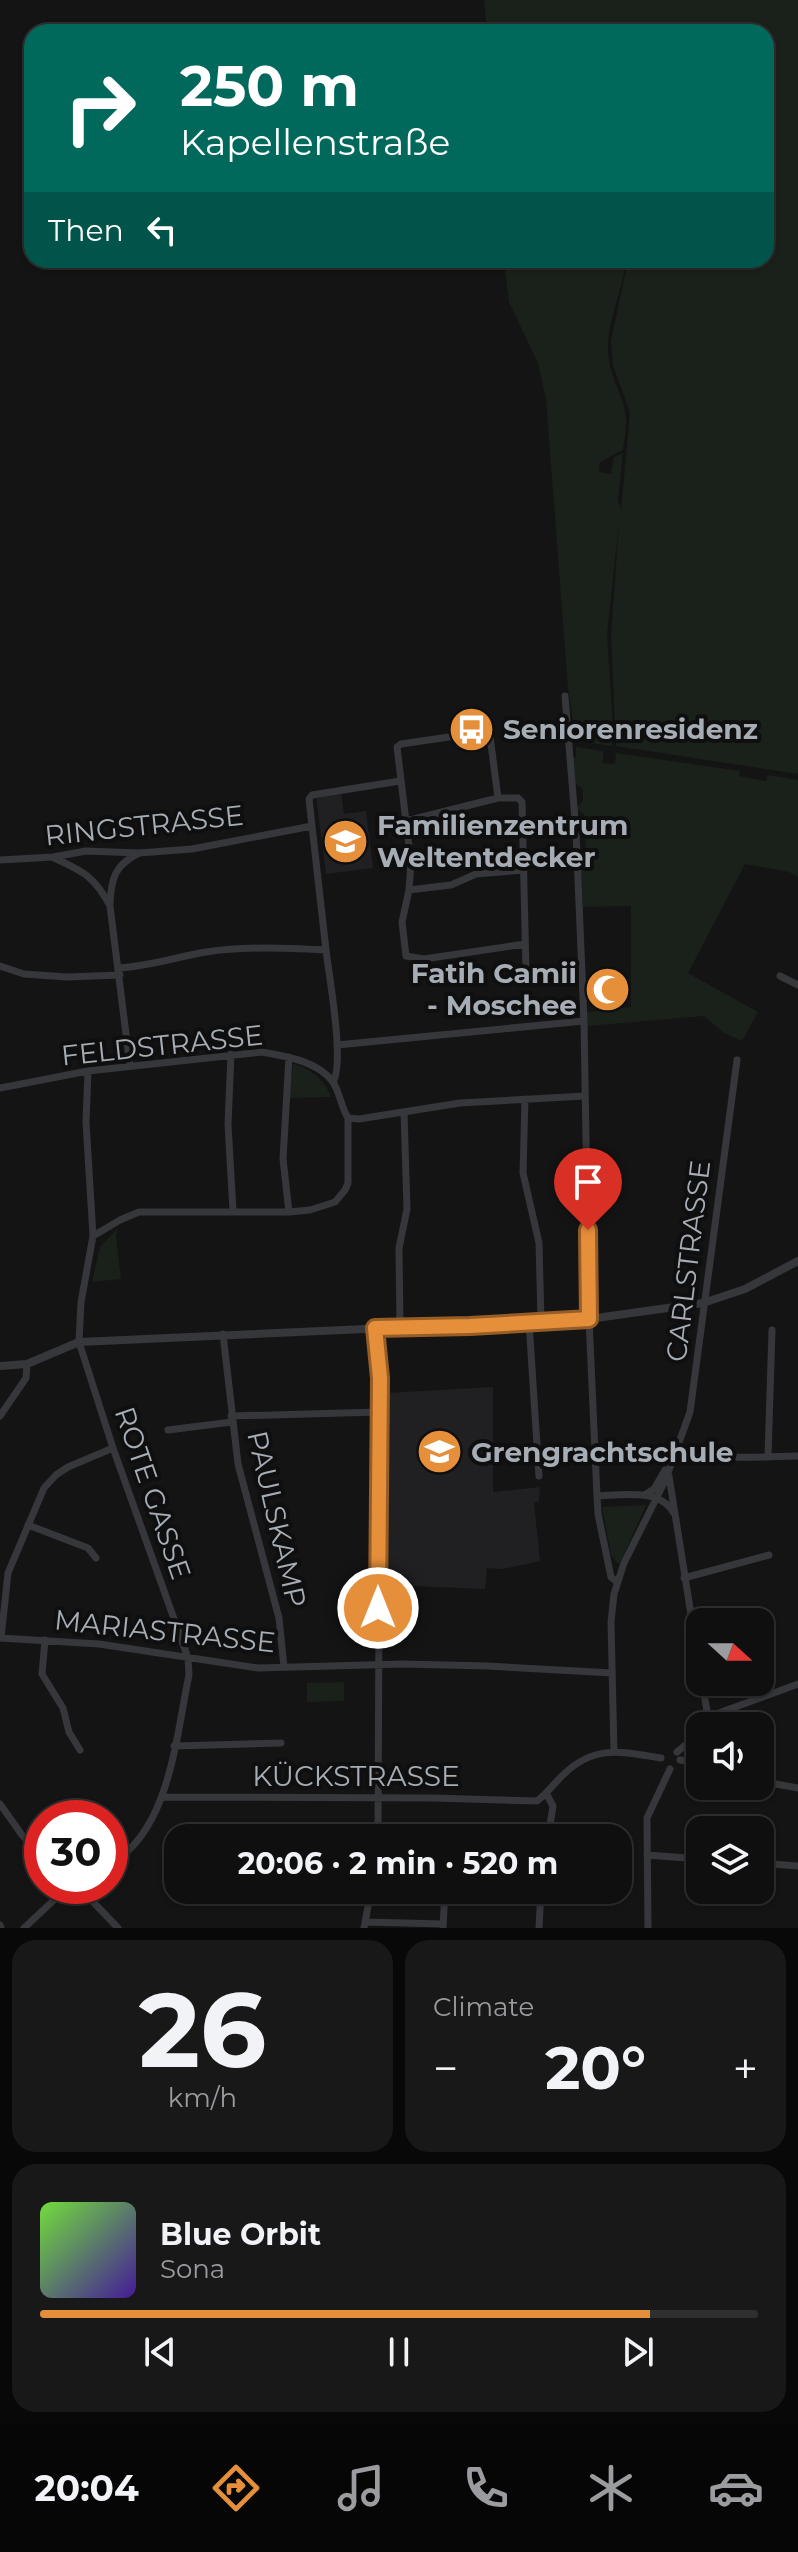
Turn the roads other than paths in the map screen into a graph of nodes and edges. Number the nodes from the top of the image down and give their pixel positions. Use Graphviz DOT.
graph roads {
  1 [pos="565,696"];
  2 [pos="400,781"];
  3 [pos="498,798"];
  4 [pos="406,821"];
  5 [pos="312,826"];
  6 [pos="576,832"];
  7 [pos="524,833"];
  8 [pos="139,853"];
  9 [pos="53,857"];
  10 [pos="0,860"];
  11 [pos="524,870"];
  12 [pos="409,890"];
  13 [pos="110,906"];
  14 [pos="525,944"];
  15 [pos="326,950"];
  16 [pos="0,966"];
  17 [pos="119,971"];
  18 [pos="526,971"];
  19 [pos="780,976"];
  20 [pos="798,985"];
  21 [pos="584,1021"];
  22 [pos="337,1045"];
  23 [pos="231,1054"];
  24 [pos="289,1057"];
  25 [pos="737,1060"];
  26 [pos="130,1066"];
  27 [pos="88,1071"];
  28 [pos="333,1082"];
  29 [pos="0,1088"];
  30 [pos="585,1096"];
  31 [pos="525,1099"];
  32 [pos="404,1112"];
  33 [pos="348,1118"];
  34 [pos="233,1211"];
  35 [pos="289,1212"];
  36 [pos="93,1236"];
  37 [pos="798,1261"];
  38 [pos="703,1303"];
  39 [pos="589,1319"];
  40 [pos="541,1321"];
  41 [pos="529,1322"];
  42 [pos="400,1327"];
  43 [pos="375,1328"];
  44 [pos="772,1330"];
  45 [pos="223,1334"];
  46 [pos="79,1342"];
  47 [pos="27,1364"];
  48 [pos="0,1366"];
  49 [pos="380,1412"];
  50 [pos="0,1416"];
  51 [pos="232,1419"];
  52 [pos="168,1430"];
  53 [pos="678,1446"];
  54 [pos="113,1448"];
  55 [pos="768,1456"];
  56 [pos="798,1456"];
  57 [pos="669,1464"];
  58 [pos="539,1476"];
  59 [pos="644,1495"];
  60 [pos="597,1496"];
  61 [pos="655,1498"];
  62 [pos="675,1518"];
  63 [pos="28,1525"];
  64 [pos="769,1555"];
  65 [pos="96,1558"];
  66 [pos="684,1578"];
  67 [pos="617,1582"];
  68 [pos="689,1608"];
  69 [pos="1,1638"];
  70 [pos="45,1640"];
  71 [pos="188,1658"];
  72 [pos="378,1666"];
  73 [pos="284,1667"];
  74 [pos="612,1673"];
  75 [pos="798,1684"];
  76 [pos="722,1712"];
  77 [pos="281,1743"];
  78 [pos="174,1746"];
  79 [pos="686,1748"];
  80 [pos="80,1750"];
  81 [pos="614,1752"];
  82 [pos="679,1756"];
  83 [pos="661,1758"];
  84 [pos="686,1758"];
  85 [pos="670,1769"];
  86 [pos="774,1784"];
  87 [pos="798,1788"];
  88 [pos="546,1793"];
  89 [pos="163,1797"];
  90 [pos="379,1797"];
  91 [pos="0,1804"];
  92 [pos="3,1817"];
  93 [pos="378,1824"];
  94 [pos="550,1824"];
  95 [pos="24,1839"];
  96 [pos="128,1854"];
  97 [pos="647,1855"];
  98 [pos="686,1858"];
  99 [pos="774,1864"];
  100 [pos="798,1866"];
  101 [pos="49,1904"];
  102 [pos="95,1904"];
  103 [pos="369,1904"];
  104 [pos="444,1904"];
  105 [pos="540,1904"];
  106 [pos="365,1925"];
  107 [pos="443,1926"];
  108 [pos="24,1928"];
  109 [pos="118,1928"];
  110 [pos="539,1928"];
  111 [pos="648,1928"];
  1 -- 6 [label="street"];
  2 -- 3 [label="street"];
  2 -- 4 [label="street"];
  2 -- 5 [label="street"];
  3 -- 4 [label="street"];
  3 -- 7 [label="street"];
  4 -- 12 [label="street"];
  5 -- 8 [label="street, RINGSTRASSE"];
  5 -- 15 [label="street"];
  6 -- 7 [label="street"];
  6 -- 21 [label="street"];
  7 -- 11 [label="street"];
  8 -- 9 [label="street, RINGSTRASSE"];
  8 -- 13 [label="street"];
  9 -- 10 [label="street, RINGSTRASSE"];
  9 -- 13 [label="street"];
  11 -- 12 [label="street"];
  11 -- 14 [label="street"];
  12 -- 14 [label="street"];
  13 -- 17 [label="street"];
  14 -- 18 [label="street"];
  15 -- 17 [label="street"];
  15 -- 22 [label="street"];
  16 -- 17 [label="street"];
  17 -- 26 [label="street"];
  19 -- 20 [label="street"];
  21 -- 22 [label="street"];
  21 -- 30 [label="street"];
  22 -- 28 [label="street"];
  23 -- 24 [label="street, FELDSTRASSE"];
  23 -- 26 [label="street, FELDSTRASSE"];
  23 -- 34 [label="street"];
  24 -- 28 [label="street, FELDSTRASSE"];
  24 -- 35 [label="street"];
  25 -- 38 [label="street, CARLSTRASSE"];
  26 -- 27 [label="street, FELDSTRASSE"];
  27 -- 29 [label="street, FELDSTRASSE"];
  27 -- 36 [label="street"];
  28 -- 33 [label="street"];
  30 -- 31 [label="street"];
  30 -- 39 [label="street"];
  31 -- 32 [label="street"];
  31 -- 40 [label="street"];
  32 -- 33 [label="street"];
  32 -- 42 [label="street"];
  33 -- 35 [label="street"];
  34 -- 35 [label="street"];
  34 -- 36 [label="street"];
  36 -- 46 [label="street"];
  37 -- 38 [label="street"];
  38 -- 39 [label="street"];
  38 -- 53 [label="street, CARLSTRASSE"];
  39 -- 40 [label="street"];
  39 -- 60 [label="street"];
  40 -- 41 [label="street"];
  41 -- 42 [label="street"];
  41 -- 58 [label="street"];
  42 -- 43 [label="street"];
  43 -- 45 [label="street"];
  43 -- 49 [label="street"];
  44 -- 55 [label="street"];
  45 -- 46 [label="street"];
  45 -- 51 [label="street, PAULSKAMP"];
  46 -- 47 [label="street"];
  46 -- 54 [label="street, ROTE GASSE"];
  47 -- 48 [label="street"];
  47 -- 50 [label="street"];
  49 -- 51 [label="street"];
  49 -- 72 [label="street"];
  51 -- 52 [label="street"];
  51 -- 73 [label="street, PAULSKAMP"];
  53 -- 55 [label="street"];
  53 -- 57 [label="street, CARLSTRASSE"];
  54 -- 63 [label="street"];
  54 -- 71 [label="street, ROTE GASSE"];
  55 -- 56 [label="street"];
  57 -- 59 [label="street, CARLSTRASSE"];
  57 -- 61 [label="street, CARLSTRASSE"];
  57 -- 62 [label="street"];
  59 -- 60 [label="street"];
  59 -- 61 [label="street"];
  60 -- 67 [label="street"];
  61 -- 62 [label="street"];
  61 -- 67 [label="street, CARLSTRASSE"];
  62 -- 66 [label="street"];
  63 -- 65 [label="street"];
  63 -- 69 [label="street"];
  64 -- 66 [label="street"];
  66 -- 68 [label="street"];
  67 -- 74 [label="street, CARLSTRASSE"];
  69 -- 70 [label="street, MARIASTRASSE"];
  70 -- 71 [label="street, MARIASTRASSE"];
  70 -- 80 [label="street"];
  71 -- 73 [label="street, MARIASTRASSE"];
  71 -- 78 [label="street"];
  72 -- 73 [label="street, MARIASTRASSE"];
  72 -- 74 [label="street, MARIASTRASSE"];
  72 -- 90 [label="street"];
  74 -- 81 [label="street, CARLSTRASSE"];
  75 -- 76 [label="street"];
  77 -- 78 [label="street"];
  78 -- 89 [label="street"];
  79 -- 82 [label="street"];
  81 -- 83 [label="street"];
  81 -- 88 [label="street"];
  82 -- 83 [label="street"];
  82 -- 84 [label="street"];
  82 -- 85 [label="street"];
  83 -- 85 [label="street"];
  85 -- 97 [label="street"];
  86 -- 87 [label="street"];
  88 -- 90 [label="street, KÜCKSTRASSE"];
  88 -- 94 [label="street"];
  89 -- 90 [label="street, KÜCKSTRASSE"];
  89 -- 96 [label="street"];
  90 -- 93 [label="street"];
  91 -- 92 [label="street"];
  92 -- 95 [label="street"];
  97 -- 98 [label="street"];
  97 -- 111 [label="street"];
  99 -- 100 [label="street"];
  101 -- 108 [label="street"];
  102 -- 109 [label="street"];
  103 -- 106 [label="street"];
  104 -- 107 [label="street"];
  105 -- 110 [label="street"];
  106 -- 107 [label="street"];
}
